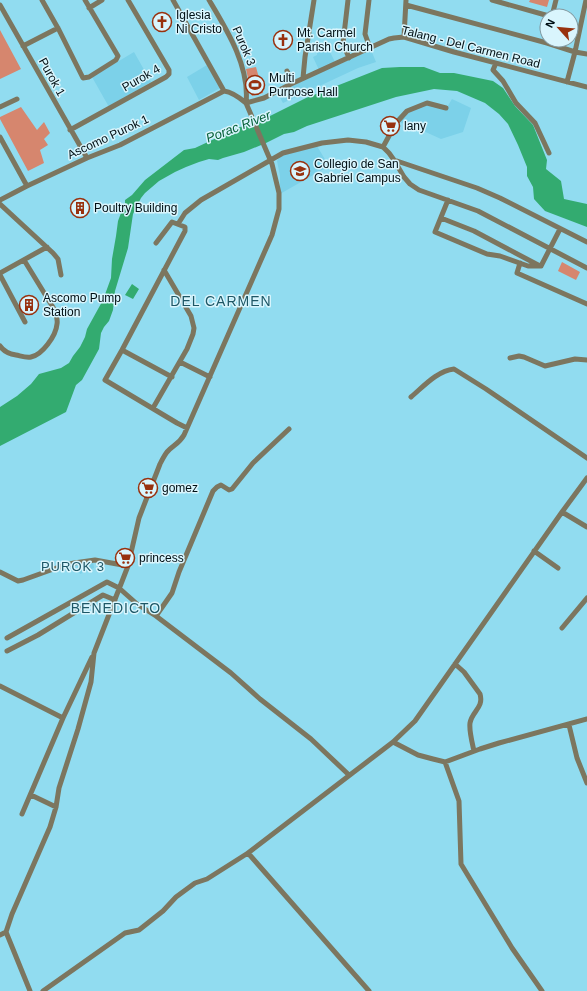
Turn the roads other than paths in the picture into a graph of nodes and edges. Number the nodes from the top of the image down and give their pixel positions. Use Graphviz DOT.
graph roads {
  1 [pos="42,0"];
  2 [pos="85,0"];
  3 [pos="102,0"];
  4 [pos="128,0"];
  5 [pos="173,0"];
  6 [pos="209,0"];
  7 [pos="314,0"];
  8 [pos="348,0"];
  9 [pos="369,0"];
  10 [pos="492,0"];
  11 [pos="586,0"];
  12 [pos="406,3"];
  13 [pos="0,5"];
  14 [pos="89,8"];
  15 [pos="539,13"];
  16 [pos="58,28"];
  17 [pos="404,38"];
  18 [pos="539,40"];
  19 [pos="23,46"];
  20 [pos="370,48"];
  21 [pos="564,48"];
  22 [pos="575,52"];
  23 [pos="587,54"];
  24 [pos="349,58"];
  25 [pos="496,63"];
  26 [pos="287,71"];
  27 [pos="303,78"];
  28 [pos="567,82"];
  29 [pos="291,84"];
  30 [pos="587,87"];
  31 [pos="224,91"];
  32 [pos="17,99"];
  33 [pos="246,103"];
  34 [pos="0,107"];
  35 [pos="446,108"];
  36 [pos="70,130"];
  37 [pos="0,137"];
  38 [pos="383,147"];
  39 [pos="549,153"];
  40 [pos="87,158"];
  41 [pos="271,160"];
  42 [pos="394,160"];
  43 [pos="27,186"];
  44 [pos="0,200"];
  45 [pos="448,200"];
  46 [pos="0,204"];
  47 [pos="441,218"];
  48 [pos="178,224"];
  49 [pos="560,229"];
  50 [pos="587,242"];
  51 [pos="156,243"];
  52 [pos="47,247"];
  53 [pos="550,249"];
  54 [pos="24,260"];
  55 [pos="520,263"];
  56 [pos="541,266"];
  57 [pos="587,268"];
  58 [pos="164,270"];
  59 [pos="0,274"];
  60 [pos="61,275"];
  61 [pos="587,304"];
  62 [pos="25,322"];
  63 [pos="0,346"];
  64 [pos="122,350"];
  65 [pos="510,358"];
  66 [pos="587,360"];
  67 [pos="180,362"];
  68 [pos="172,377"];
  69 [pos="210,377"];
  70 [pos="411,397"];
  71 [pos="153,408"];
  72 [pos="187,428"];
  73 [pos="289,429"];
  74 [pos="587,458"];
  75 [pos="587,478"];
  76 [pos="562,512"];
  77 [pos="587,527"];
  78 [pos="534,552"];
  79 [pos="128,566"];
  80 [pos="558,568"];
  81 [pos="0,572"];
  82 [pos="119,588"];
  83 [pos="587,598"];
  84 [pos="115,600"];
  85 [pos="156,616"];
  86 [pos="562,628"];
  87 [pos="7,638"];
  88 [pos="7,651"];
  89 [pos="94,653"];
  90 [pos="455,664"];
  91 [pos="0,686"];
  92 [pos="63,718"];
  93 [pos="587,720"];
  94 [pos="569,725"];
  95 [pos="394,742"];
  96 [pos="474,751"];
  97 [pos="445,762"];
  98 [pos="349,775"];
  99 [pos="587,783"];
  100 [pos="30,795"];
  101 [pos="56,807"];
  102 [pos="22,814"];
  103 [pos="248,853"];
  104 [pos="6,932"];
  105 [pos="0,935"];
  106 [pos="30,991"];
  107 [pos="43,991"];
  108 [pos="369,991"];
  109 [pos="541,991"];
  1 -- 16 [label="street"];
  2 -- 14 [label="street"];
  3 -- 14 [label="street"];
  4 -- 36 [label="street, Purok 4"];
  5 -- 31 [label="street"];
  6 -- 33 [label="street, Purok 3"];
  7 -- 27 [label="street"];
  8 -- 24 [label="street"];
  9 -- 20 [label="street"];
  10 -- 15 [label="street"];
  11 -- 22 [label="street"];
  12 -- 17 [label="street"];
  12 -- 18 [label="street"];
  13 -- 19 [label="street, Purok 1"];
  14 -- 16 [label="street"];
  16 -- 19 [label="street"];
  17 -- 20 [label="street, Talang - Del Carmen Road"];
  17 -- 25 [label="street, Talang - Del Carmen Road"];
  19 -- 36 [label="street, Purok 1"];
  20 -- 24 [label="street, Talang - Del Carmen Road"];
  21 -- 22 [label="street"];
  22 -- 23 [label="street"];
  22 -- 28 [label="street"];
  24 -- 27 [label="street, Talang - Del Carmen Road"];
  25 -- 28 [label="street, Talang - Del Carmen Road"];
  25 -- 39 [label="street"];
  26 -- 29 [label="street"];
  27 -- 29 [label="street, Talang - Del Carmen Road"];
  28 -- 30 [label="street, Talang - Del Carmen Road"];
  29 -- 33 [label="street, Talang - Del Carmen Road"];
  31 -- 33 [label="street"];
  31 -- 40 [label="street, Ascomo Purok 1"];
  32 -- 34 [label="street"];
  33 -- 41 [label="street"];
  35 -- 38 [label="street"];
  36 -- 40 [label="street, Purok 1"];
  37 -- 43 [label="street"];
  38 -- 41 [label="street"];
  38 -- 42 [label="street"];
  40 -- 43 [label="street, Ascomo Purok 1"];
  41 -- 48 [label="street"];
  41 -- 69 [label="street"];
  42 -- 45 [label="street"];
  42 -- 49 [label="street"];
  43 -- 44 [label="street, Ascomo Purok 1"];
  45 -- 47 [label="street"];
  45 -- 53 [label="street"];
  46 -- 52 [label="street"];
  47 -- 55 [label="street"];
  47 -- 56 [label="street"];
  48 -- 51 [label="street"];
  48 -- 58 [label="street"];
  49 -- 50 [label="street"];
  49 -- 53 [label="street"];
  52 -- 54 [label="street"];
  52 -- 60 [label="street"];
  53 -- 56 [label="street"];
  53 -- 57 [label="street"];
  54 -- 59 [label="street"];
  54 -- 63 [label="street"];
  55 -- 56 [label="street"];
  55 -- 61 [label="street"];
  58 -- 64 [label="street"];
  58 -- 67 [label="street"];
  59 -- 62 [label="street"];
  64 -- 68 [label="street"];
  64 -- 71 [label="street"];
  65 -- 66 [label="street"];
  67 -- 68 [label="street"];
  67 -- 69 [label="street"];
  68 -- 71 [label="street"];
  69 -- 72 [label="street"];
  70 -- 74 [label="street"];
  71 -- 72 [label="street"];
  72 -- 79 [label="street"];
  73 -- 85 [label="street"];
  75 -- 76 [label="street"];
  76 -- 77 [label="street"];
  76 -- 78 [label="street"];
  78 -- 80 [label="street"];
  78 -- 90 [label="street"];
  79 -- 81 [label="street"];
  79 -- 82 [label="street"];
  82 -- 84 [label="street"];
  82 -- 85 [label="street"];
  82 -- 87 [label="street"];
  83 -- 86 [label="street"];
  84 -- 88 [label="street"];
  84 -- 89 [label="street"];
  85 -- 98 [label="street"];
  89 -- 92 [label="street"];
  89 -- 101 [label="street"];
  90 -- 95 [label="street"];
  90 -- 96 [label="street"];
  91 -- 92 [label="street"];
  92 -- 100 [label="street"];
  93 -- 94 [label="street"];
  94 -- 96 [label="street"];
  94 -- 99 [label="street"];
  95 -- 97 [label="street"];
  95 -- 98 [label="street"];
  96 -- 97 [label="street"];
  97 -- 109 [label="street"];
  98 -- 103 [label="street"];
  100 -- 101 [label="street"];
  100 -- 102 [label="street"];
  101 -- 104 [label="street"];
  103 -- 107 [label="street"];
  103 -- 108 [label="street"];
  104 -- 105 [label="street"];
  104 -- 106 [label="street"];
}
